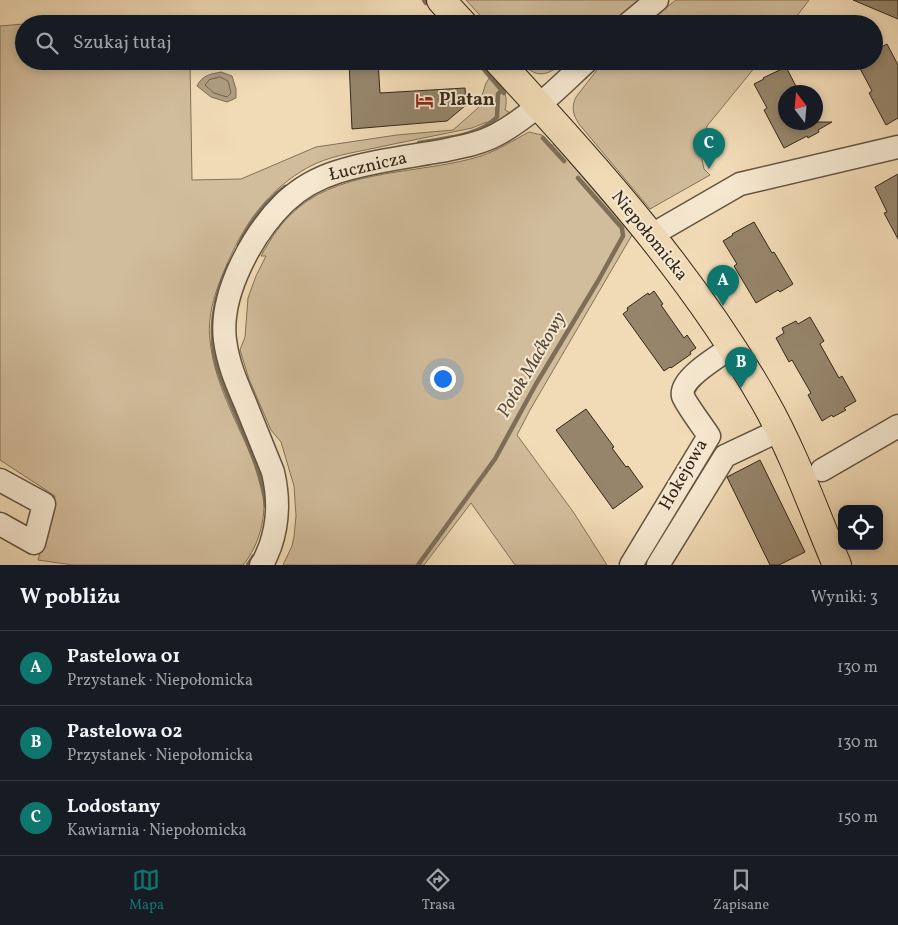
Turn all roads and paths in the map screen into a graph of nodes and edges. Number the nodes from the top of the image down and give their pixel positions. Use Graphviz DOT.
graph roads {
  1 [pos="441,0"];
  2 [pos="657,0"];
  3 [pos="455,15"];
  4 [pos="639,15"];
  5 [pos="506,70"];
  6 [pos="577,70"];
  7 [pos="538,105"];
  8 [pos="898,147"];
  9 [pos="653,236"];
  10 [pos="732,347"];
  11 [pos="898,426"];
  12 [pos="780,430"];
  13 [pos="822,470"];
  14 [pos="0,480"];
  15 [pos="0,524"];
  16 [pos="261,565"];
  17 [pos="631,565"];
  18 [pos="658,565"];
  19 [pos="837,565"];
  1 -- 3 [label="main road"];
  2 -- 4 [label="street"];
  5 -- 7 [label="main road, Niepołomicka"];
  6 -- 7 [label="street, Łucznicza"];
  7 -- 9 [label="main road, Niepołomicka"];
  7 -- 16 [label="street, Łucznicza"];
  8 -- 9 [label="street"];
  9 -- 10 [label="main road, Niepołomicka"];
  10 -- 12 [label="main road, Niepołomicka"];
  10 -- 17 [label="street, Hokejowa"];
  11 -- 13 [label="street"];
  12 -- 18 [label="street"];
  12 -- 19 [label="main road, Niepołomicka"];
  14 -- 15 [label="street"];
}
